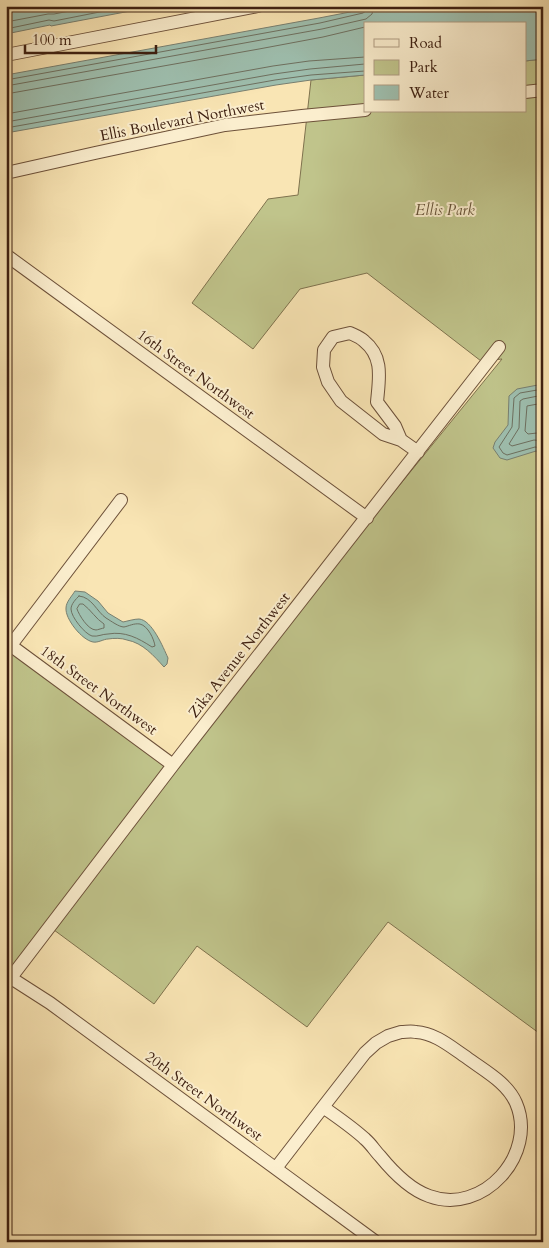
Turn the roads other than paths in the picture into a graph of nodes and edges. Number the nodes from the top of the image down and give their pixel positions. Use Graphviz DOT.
graph roads {
  1 [pos="258,6"];
  2 [pos="6,55"];
  3 [pos="543,90"];
  4 [pos="526,92"];
  5 [pos="364,110"];
  6 [pos="6,173"];
  7 [pos="6,256"];
  8 [pos="500,347"];
  9 [pos="401,440"];
  10 [pos="418,452"];
  11 [pos="121,500"];
  12 [pos="367,518"];
  13 [pos="9,643"];
  14 [pos="173,765"];
  15 [pos="9,981"];
  16 [pos="323,1106"];
  17 [pos="276,1168"];
  18 [pos="376,1242"];
  1 -- 2 [label="street"];
  3 -- 4 [label="street"];
  5 -- 6 [label="street, Ellis Boulevard Northwest"];
  7 -- 12 [label="street, 16th Street Northwest"];
  8 -- 10 [label="street, Zika Avenue Northwest"];
  9 -- 9 [label="street"];
  9 -- 10 [label="street"];
  10 -- 12 [label="street, Zika Avenue Northwest"];
  11 -- 13 [label="street"];
  12 -- 14 [label="street, Zika Avenue Northwest"];
  13 -- 14 [label="street, 18th Street Northwest"];
  14 -- 15 [label="street, Zika Avenue Northwest"];
  15 -- 17 [label="street, 20th Street Northwest"];
  16 -- 16 [label="street"];
  16 -- 17 [label="street"];
  17 -- 18 [label="street, 20th Street Northwest"];
}
